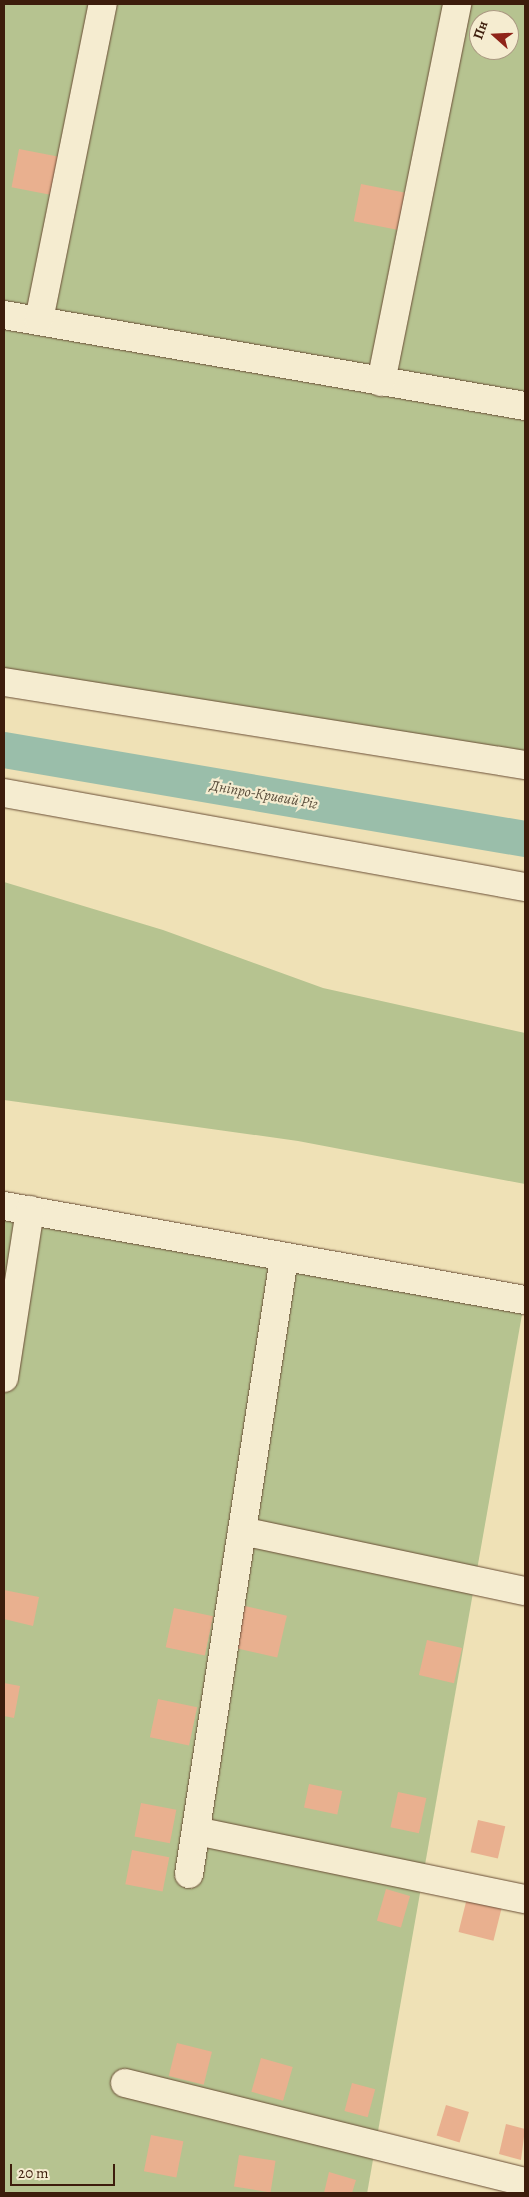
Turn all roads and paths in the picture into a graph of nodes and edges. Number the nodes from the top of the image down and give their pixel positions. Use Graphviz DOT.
graph roads {
  1 [pos="103,4"];
  2 [pos="457,4"];
  3 [pos="4,315"];
  4 [pos="38,320"];
  5 [pos="381,382"];
  6 [pos="525,406"];
  7 [pos="4,682"];
  8 [pos="525,765"];
  9 [pos="4,793"];
  10 [pos="525,887"];
  11 [pos="4,1206"];
  12 [pos="30,1210"];
  13 [pos="284,1258"];
  14 [pos="525,1300"];
  15 [pos="4,1378"];
  16 [pos="242,1531"];
  17 [pos="525,1591"];
  18 [pos="196,1831"];
  19 [pos="189,1874"];
  20 [pos="525,1899"];
  21 [pos="125,2084"];
  22 [pos="525,2182"];
  1 -- 4 [label="street"];
  2 -- 5 [label="street"];
  3 -- 4 [label="street"];
  4 -- 5 [label="street"];
  5 -- 6 [label="street"];
  7 -- 8 [label="street"];
  9 -- 10 [label="street"];
  11 -- 12 [label="street"];
  12 -- 13 [label="street"];
  12 -- 15 [label="street"];
  13 -- 14 [label="street"];
  13 -- 16 [label="street"];
  16 -- 17 [label="street"];
  16 -- 18 [label="street"];
  18 -- 19 [label="street"];
  18 -- 20 [label="street"];
  21 -- 22 [label="street"];
}
